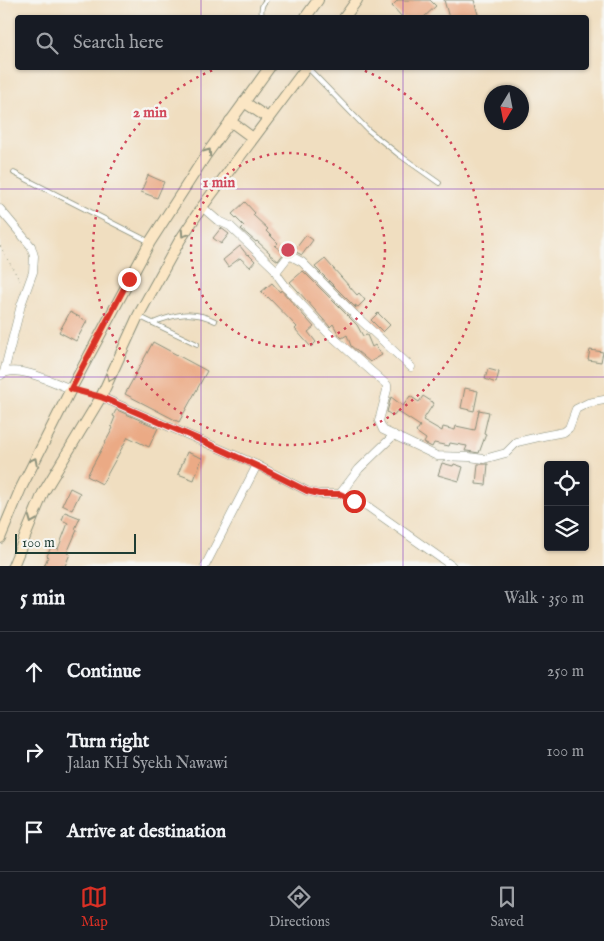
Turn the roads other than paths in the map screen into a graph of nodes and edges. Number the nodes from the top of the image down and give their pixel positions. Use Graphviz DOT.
graph roads {
  1 [pos="266,0"];
  2 [pos="357,0"];
  3 [pos="315,1"];
  4 [pos="262,15"];
  5 [pos="307,15"];
  6 [pos="346,15"];
  7 [pos="268,70"];
  8 [pos="305,70"];
  9 [pos="309,70"];
  10 [pos="244,102"];
  11 [pos="268,118"];
  12 [pos="230,121"];
  13 [pos="253,138"];
  14 [pos="14,174"];
  15 [pos="438,183"];
  16 [pos="202,207"];
  17 [pos="0,210"];
  18 [pos="150,242"];
  19 [pos="276,272"];
  20 [pos="138,316"];
  21 [pos="215,320"];
  22 [pos="153,323"];
  23 [pos="197,344"];
  24 [pos="412,367"];
  25 [pos="2,374"];
  26 [pos="71,389"];
  27 [pos="101,397"];
  28 [pos="604,400"];
  29 [pos="394,434"];
  30 [pos="257,466"];
  31 [pos="340,494"];
  32 [pos="0,538"];
  33 [pos="13,566"];
  34 [pos="205,566"];
  35 [pos="452,566"];
  1 -- 4 [label="lane"];
  2 -- 6 [label="main road"];
  3 -- 5 [label="main road"];
  7 -- 10 [label="main road"];
  8 -- 11 [label="main road"];
  9 -- 15 [label="lane"];
  10 -- 11 [label="main road"];
  10 -- 12 [label="main road"];
  11 -- 13 [label="main road"];
  12 -- 13 [label="main road"];
  18 -- 12 [label="main road, one-way"];
  13 -- 16 [label="main road"];
  14 -- 18 [label="lane"];
  16 -- 19 [label="street"];
  16 -- 20 [label="main road, one-way"];
  17 -- 25 [label="street"];
  18 -- 26 [label="main road"];
  19 -- 24 [label="street"];
  19 -- 29 [label="street"];
  20 -- 22 [label="lane"];
  20 -- 27 [label="main road, one-way"];
  21 -- 22 [label="lane"];
  22 -- 23 [label="lane"];
  25 -- 26 [label="street"];
  32 -- 26 [label="main road, one-way"];
  27 -- 30 [label="street"];
  27 -- 33 [label="main road, one-way"];
  28 -- 29 [label="street"];
  29 -- 31 [label="street"];
  30 -- 31 [label="street"];
  30 -- 34 [label="street"];
  31 -- 35 [label="street"];
}
